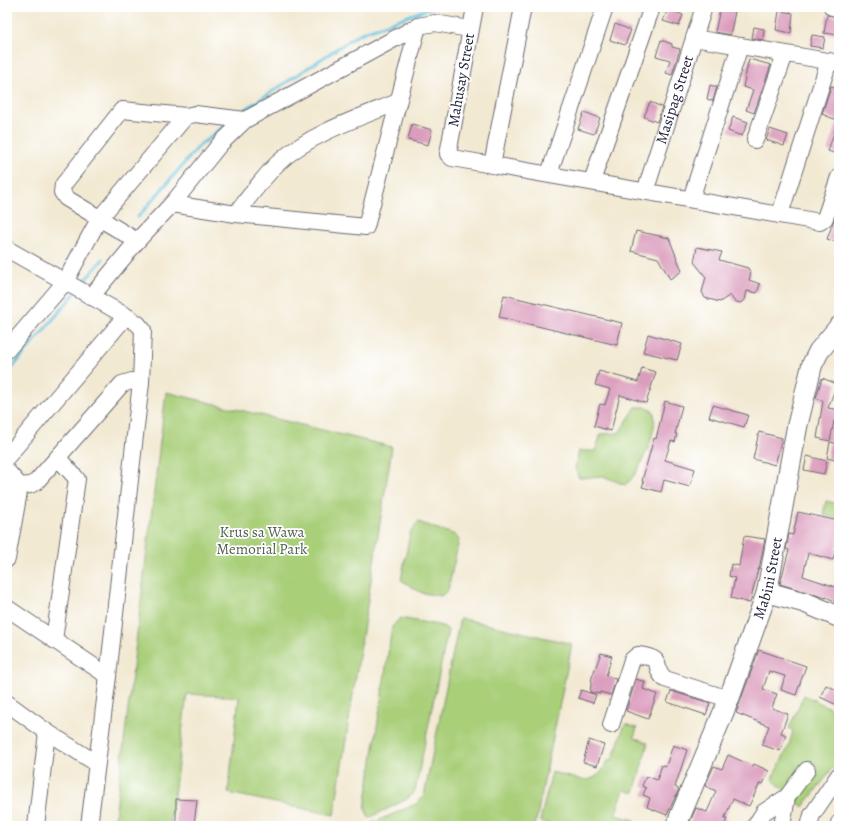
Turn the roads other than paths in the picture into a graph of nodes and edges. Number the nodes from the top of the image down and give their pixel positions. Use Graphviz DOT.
graph roads {
  1 [pos="475,7"];
  2 [pos="523,7"];
  3 [pos="605,7"];
  4 [pos="652,7"];
  5 [pos="704,7"];
  6 [pos="832,7"];
  7 [pos="839,8"];
  8 [pos="418,26"];
  9 [pos="470,30"];
  10 [pos="694,38"];
  11 [pos="740,46"];
  12 [pos="785,54"];
  13 [pos="834,62"];
  14 [pos="398,102"];
  15 [pos="186,116"];
  16 [pos="242,120"];
  17 [pos="755,140"];
  18 [pos="492,165"];
  19 [pos="549,174"];
  20 [pos="839,177"];
  21 [pos="592,181"];
  22 [pos="645,192"];
  23 [pos="691,199"];
  24 [pos="172,204"];
  25 [pos="236,214"];
  26 [pos="780,214"];
  27 [pos="99,219"];
  28 [pos="137,241"];
  29 [pos="9,253"];
  30 [pos="78,289"];
  31 [pos="126,316"];
  32 [pos="839,327"];
  33 [pos="7,350"];
  34 [pos="141,382"];
  35 [pos="7,457"];
  36 [pos="58,458"];
  37 [pos="7,471"];
  38 [pos="20,486"];
  39 [pos="7,559"];
  40 [pos="766,592"];
  41 [pos="7,608"];
  42 [pos="839,617"];
  43 [pos="54,640"];
  44 [pos="108,676"];
  45 [pos="729,699"];
  46 [pos="7,703"];
  47 [pos="611,725"];
  48 [pos="47,732"];
  49 [pos="96,763"];
  50 [pos="807,770"];
  51 [pos="839,775"];
  52 [pos="787,797"];
  53 [pos="36,826"];
  54 [pos="89,826"];
  55 [pos="676,826"];
  56 [pos="755,826"];
  57 [pos="782,826"];
  58 [pos="809,826"];
  1 -- 9 [label="street, Mahusay Street"];
  2 -- 18 [label="street"];
  3 -- 19 [label="street"];
  4 -- 21 [label="street"];
  5 -- 10 [label="street, Masipag Street"];
  6 -- 7 [label="street"];
  8 -- 9 [label="street"];
  8 -- 14 [label="street"];
  8 -- 16 [label="street"];
  9 -- 18 [label="street, Mahusay Street"];
  10 -- 11 [label="street"];
  10 -- 22 [label="street, Masipag Street"];
  11 -- 12 [label="street"];
  11 -- 23 [label="street"];
  12 -- 13 [label="street"];
  12 -- 17 [label="street"];
  13 -- 26 [label="street"];
  14 -- 25 [label="street"];
  14 -- 25 [label="street"];
  15 -- 16 [label="street"];
  15 -- 27 [label="street"];
  15 -- 27 [label="street"];
  16 -- 24 [label="street"];
  18 -- 19 [label="street"];
  19 -- 21 [label="street"];
  20 -- 26 [label="street"];
  21 -- 22 [label="street"];
  22 -- 23 [label="street"];
  23 -- 26 [label="street"];
  24 -- 25 [label="street"];
  24 -- 28 [label="street"];
  27 -- 28 [label="street"];
  27 -- 30 [label="street"];
  28 -- 30 [label="street"];
  29 -- 30 [label="street"];
  30 -- 31 [label="street"];
  30 -- 33 [label="street"];
  31 -- 34 [label="street"];
  31 -- 35 [label="street"];
  32 -- 40 [label="main road, Mabini Street"];
  34 -- 36 [label="street"];
  34 -- 44 [label="street"];
  36 -- 38 [label="street"];
  36 -- 43 [label="street"];
  37 -- 38 [label="street"];
  38 -- 39 [label="street"];
  40 -- 42 [label="main road"];
  40 -- 45 [label="main road, Mabini Street"];
  41 -- 43 [label="street"];
  43 -- 44 [label="street"];
  44 -- 49 [label="street"];
  45 -- 47 [label="street"];
  45 -- 55 [label="main road, Mabini Street"];
  46 -- 48 [label="street"];
  48 -- 49 [label="street"];
  48 -- 53 [label="street"];
  49 -- 54 [label="street"];
  50 -- 52 [label="street"];
  51 -- 58 [label="street"];
  52 -- 56 [label="street"];
  52 -- 57 [label="street"];
}
